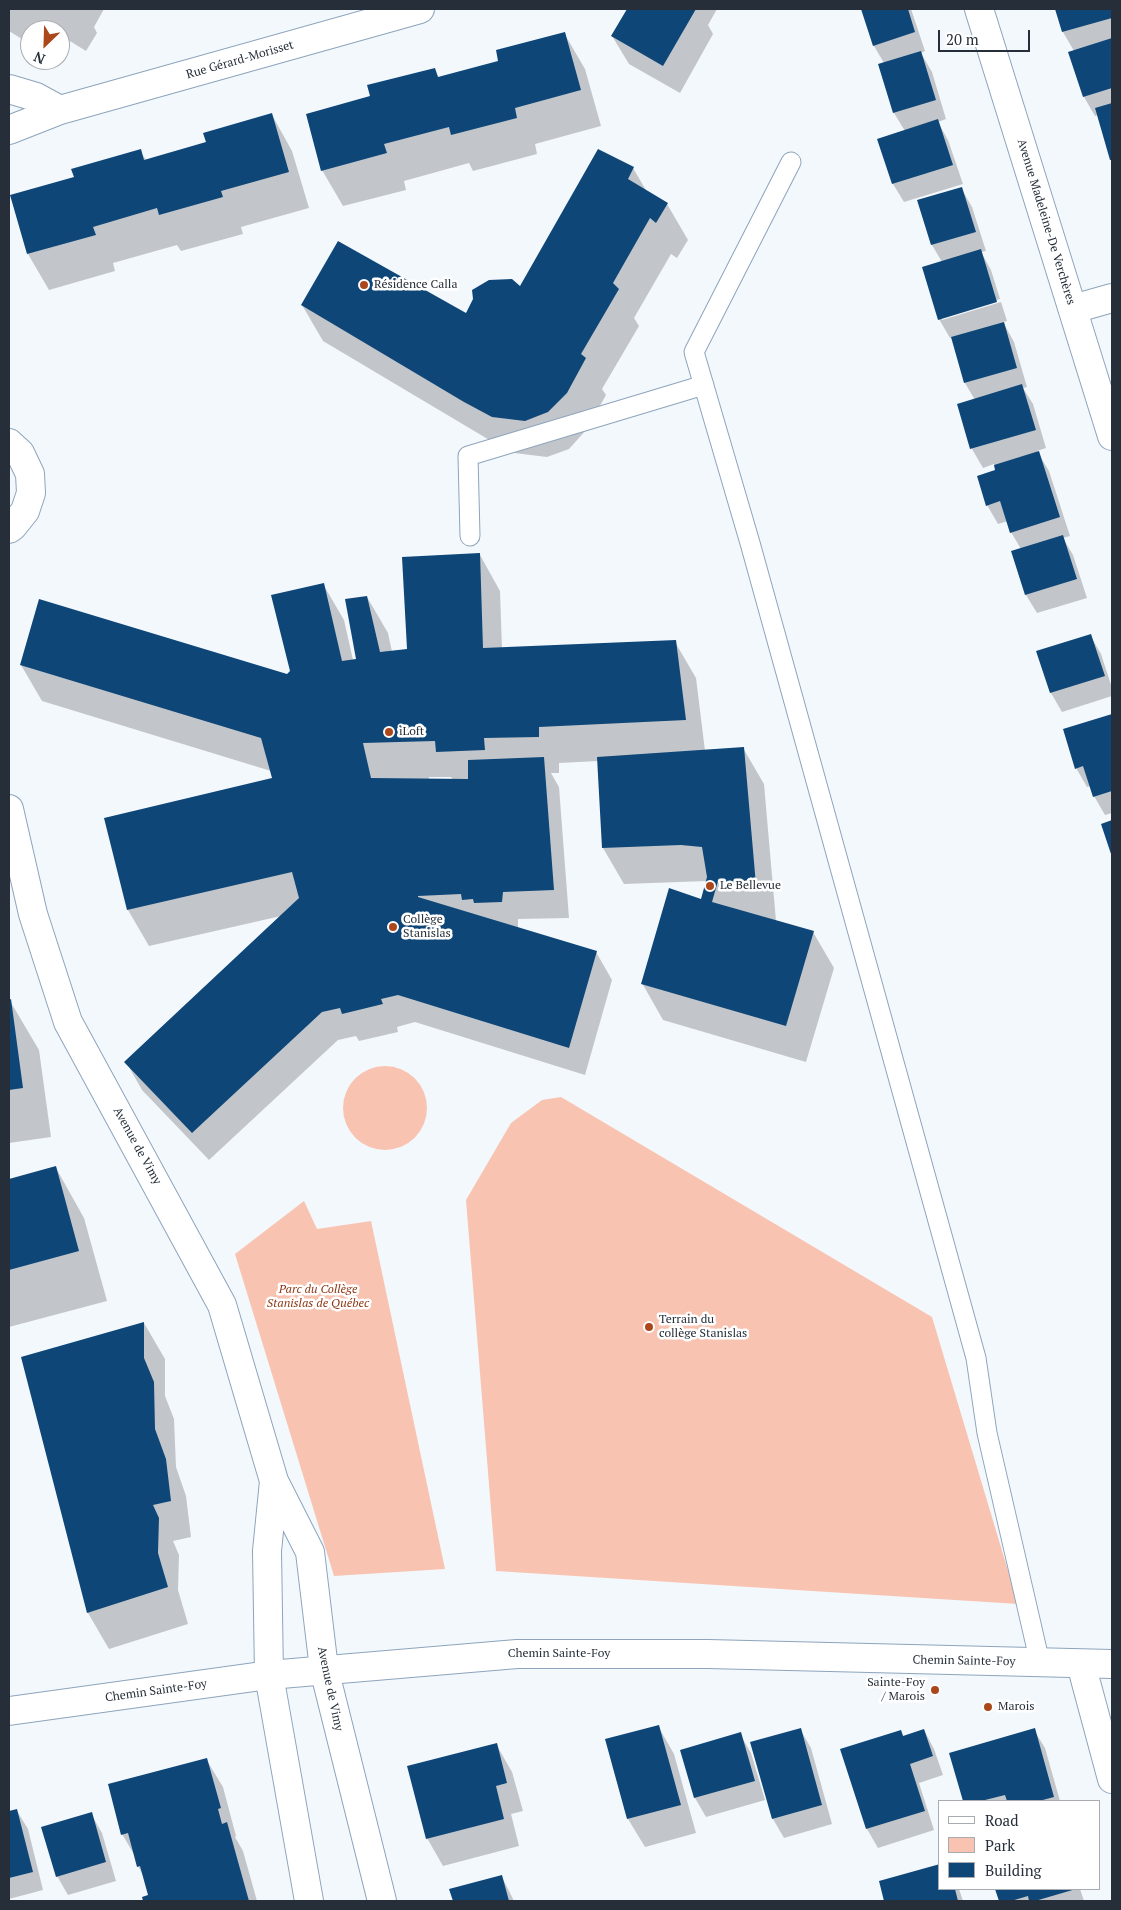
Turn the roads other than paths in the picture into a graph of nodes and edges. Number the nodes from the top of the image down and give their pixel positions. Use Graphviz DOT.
graph roads {
  1 [pos="420,9"];
  2 [pos="979,9"];
  3 [pos="9,88"];
  4 [pos="60,110"];
  5 [pos="9,130"];
  6 [pos="791,162"];
  7 [pos="1112,298"];
  8 [pos="1073,309"];
  9 [pos="704,385"];
  10 [pos="1112,436"];
  11 [pos="9,443"];
  12 [pos="9,529"];
  13 [pos="470,536"];
  14 [pos="9,809"];
  15 [pos="274,1481"];
  16 [pos="1040,1663"];
  17 [pos="1081,1664"];
  18 [pos="1112,1664"];
  19 [pos="324,1669"];
  20 [pos="269,1675"];
  21 [pos="9,1711"];
  22 [pos="1112,1779"];
  23 [pos="309,1901"];
  24 [pos="382,1901"];
  1 -- 4 [label="street, Rue Gérard-Morisset"];
  2 -- 8 [label="street, Avenue Madeleine-De Verchères"];
  3 -- 4 [label="street"];
  4 -- 5 [label="street, Rue Gérard-Morisset"];
  6 -- 9 [label="lane"];
  7 -- 8 [label="street"];
  8 -- 10 [label="street, Avenue Madeleine-De Verchères"];
  9 -- 13 [label="lane"];
  9 -- 16 [label="lane"];
  11 -- 12 [label="street"];
  14 -- 15 [label="street, Avenue de Vimy"];
  15 -- 19 [label="street, Avenue de Vimy"];
  15 -- 20 [label="street, Avenue de Vimy"];
  16 -- 17 [label="street, Chemin Sainte-Foy"];
  16 -- 19 [label="street, Chemin Sainte-Foy"];
  17 -- 18 [label="street, Chemin Sainte-Foy"];
  17 -- 22 [label="street"];
  19 -- 20 [label="street, Chemin Sainte-Foy"];
  19 -- 24 [label="street, Avenue de Vimy"];
  20 -- 21 [label="street, Chemin Sainte-Foy"];
  20 -- 23 [label="street, Avenue de Vimy"];
}
